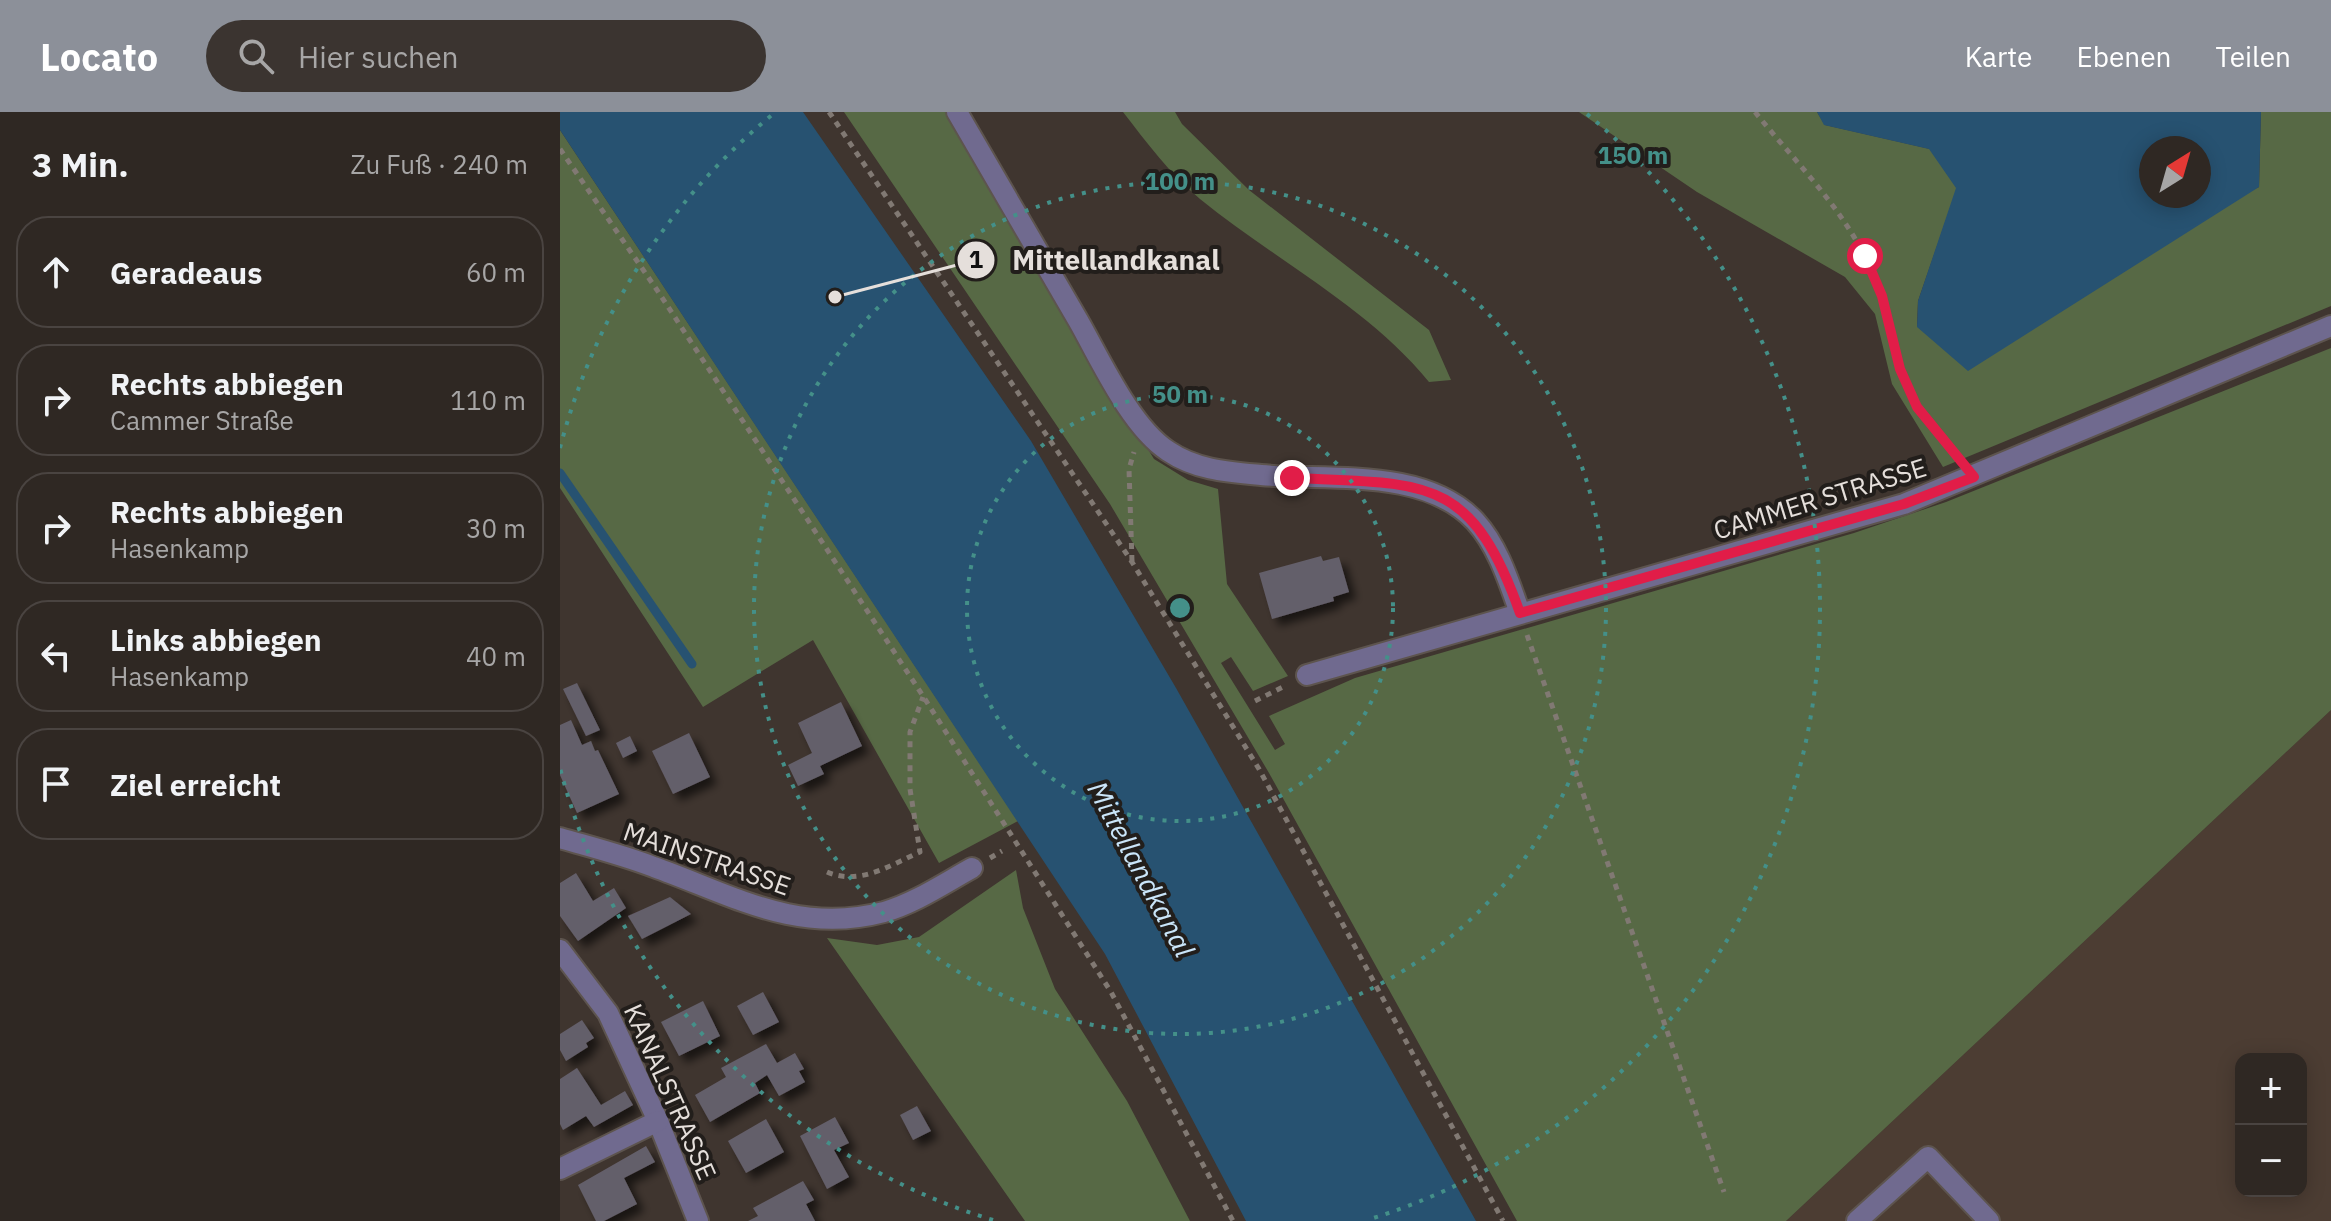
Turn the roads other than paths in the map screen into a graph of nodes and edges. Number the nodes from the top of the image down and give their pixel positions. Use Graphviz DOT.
graph roads {
  1 [pos="957,112"];
  2 [pos="2331,326"];
  3 [pos="1520,613"];
  4 [pos="1307,675"];
  5 [pos="560,838"];
  6 [pos="972,868"];
  7 [pos="560,950"];
  8 [pos="658,1121"];
  9 [pos="560,1169"];
  10 [pos="698,1221"];
  11 [pos="1857,1221"];
  12 [pos="1989,1221"];
  1 -- 3 [label="street"];
  2 -- 3 [label="street, CAMMER STRASSE"];
  3 -- 4 [label="street, CAMMER STRASSE"];
  5 -- 6 [label="street, MAINSTRASSE"];
  7 -- 8 [label="street, KANALSTRASSE"];
  8 -- 9 [label="street"];
  8 -- 10 [label="street, KANALSTRASSE"];
  11 -- 12 [label="street"];
}
